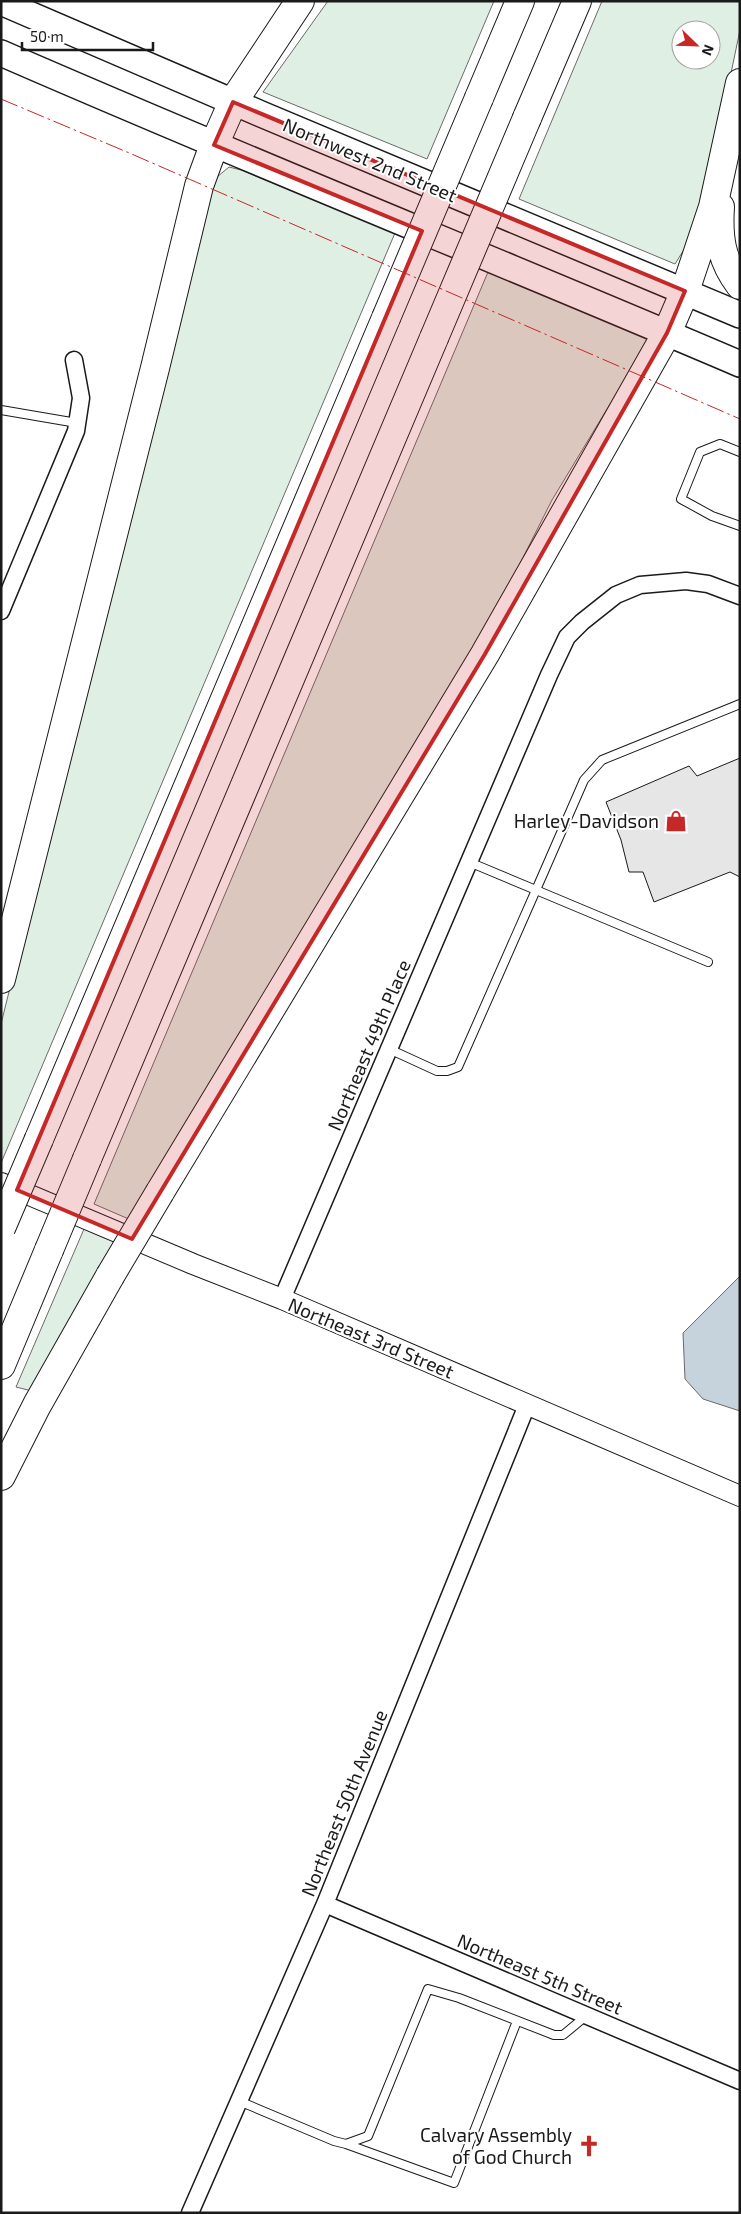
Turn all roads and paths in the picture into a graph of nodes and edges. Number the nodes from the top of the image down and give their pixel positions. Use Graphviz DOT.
graph roads {
  1 [pos="300,1"];
  2 [pos="520,1"];
  3 [pos="577,1"];
  4 [pos="1,2"];
  5 [pos="1,54"];
  6 [pos="740,83"];
  7 [pos="233,102"];
  8 [pos="214,145"];
  9 [pos="724,155"];
  10 [pos="740,285"];
  11 [pos="685,291"];
  12 [pos="740,315"];
  13 [pos="667,333"];
  14 [pos="74,360"];
  15 [pos="740,364"];
  16 [pos="1,410"];
  17 [pos="77,423"];
  18 [pos="740,452"];
  19 [pos="740,526"];
  20 [pos="740,596"];
  21 [pos="1,611"];
  22 [pos="740,704"];
  23 [pos="469,862"];
  24 [pos="536,890"];
  25 [pos="708,962"];
  26 [pos="1,979"];
  27 [pos="389,1049"];
  28 [pos="1,1183"];
  29 [pos="1,1228"];
  30 [pos="282,1299"];
  31 [pos="1,1365"];
  32 [pos="527,1405"];
  33 [pos="1,1476"];
  34 [pos="740,1496"];
  35 [pos="325,1904"];
  36 [pos="586,2016"];
  37 [pos="517,2020"];
  38 [pos="740,2081"];
  39 [pos="239,2101"];
  40 [pos="346,2144"];
  41 [pos="190,2213"];
  1 -- 7 [label="highway"];
  2 -- 29 [label="highway, bridge"];
  3 -- 31 [label="highway, bridge"];
  4 -- 7 [label="main road, Northwest 2nd Street"];
  5 -- 8 [label="main road"];
  6 -- 9 [label="highway"];
  7 -- 8 [label="highway"];
  7 -- 11 [label="main road, Northwest 2nd Street"];
  8 -- 13 [label="main road"];
  8 -- 26 [label="highway"];
  9 -- 10 [label="highway"];
  9 -- 11 [label="highway"];
  11 -- 12 [label="main road, Northwest 2nd Street"];
  11 -- 13 [label="highway"];
  13 -- 15 [label="main road"];
  13 -- 33 [label="highway, bridge"];
  14 -- 17 [label="street"];
  16 -- 17 [label="lane"];
  17 -- 21 [label="street"];
  18 -- 19 [label="lane"];
  20 -- 23 [label="street, Northeast 49th Place"];
  22 -- 24 [label="lane"];
  23 -- 24 [label="lane"];
  23 -- 27 [label="street, Northeast 49th Place"];
  24 -- 25 [label="lane"];
  24 -- 27 [label="lane"];
  27 -- 30 [label="street, Northeast 49th Place"];
  28 -- 30 [label="street, Northeast 3rd Street"];
  30 -- 32 [label="street, Northeast 3rd Street"];
  32 -- 34 [label="street, Northeast 3rd Street"];
  32 -- 35 [label="street, Northeast 50th Avenue"];
  35 -- 36 [label="street, Northeast 5th Street"];
  35 -- 39 [label="street, Northeast 50th Avenue"];
  36 -- 37 [label="lane"];
  36 -- 38 [label="street, Northeast 5th Street"];
  37 -- 40 [label="lane"];
  37 -- 40 [label="lane"];
  39 -- 40 [label="lane"];
  39 -- 41 [label="street, Northeast 50th Avenue"];
}
